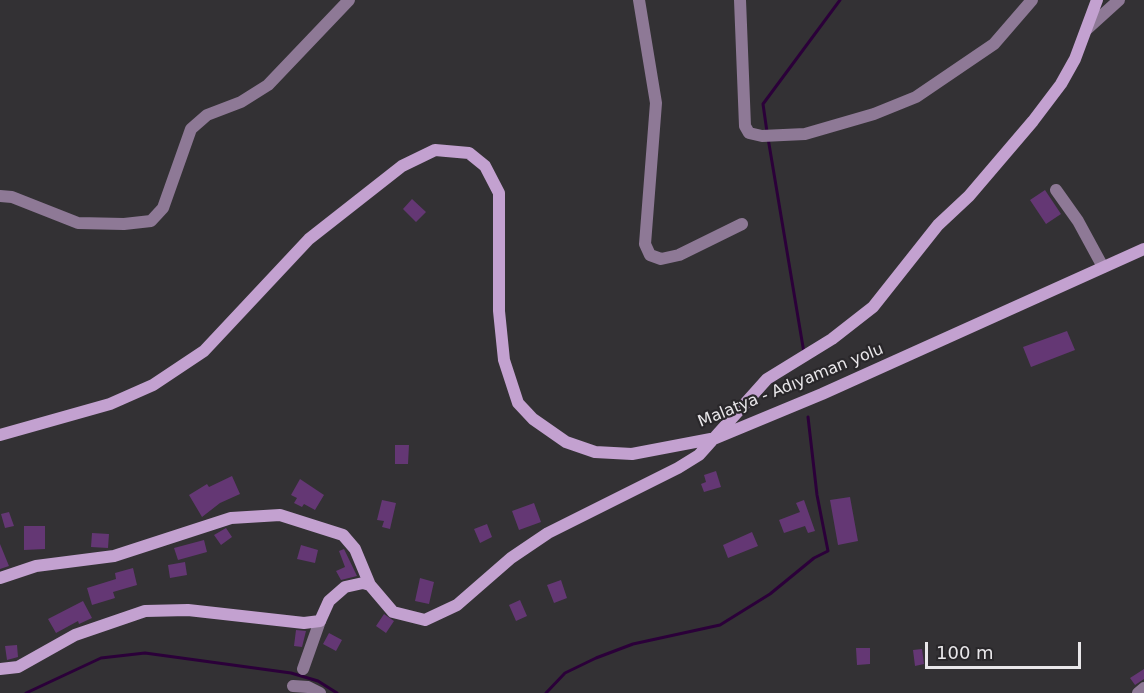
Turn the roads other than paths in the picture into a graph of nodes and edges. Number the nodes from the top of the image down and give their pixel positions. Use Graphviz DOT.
graph roads {
  1 [pos="349,0"];
  2 [pos="639,0"];
  3 [pos="740,0"];
  4 [pos="1032,0"];
  5 [pos="1097,0"];
  6 [pos="1119,0"];
  7 [pos="1087,29"];
  8 [pos="1056,190"];
  9 [pos="0,196"];
  10 [pos="742,224"];
  11 [pos="1144,249"];
  12 [pos="1102,267"];
  13 [pos="0,435"];
  14 [pos="716,438"];
  15 [pos="0,578"];
  16 [pos="370,585"];
  17 [pos="320,621"];
  18 [pos="0,669"];
  19 [pos="295,682"];
  20 [pos="1144,688"];
  21 [pos="320,693"];
  22 [pos="1138,693"];
  1 -- 9 [label="street"];
  2 -- 10 [label="street"];
  3 -- 4 [label="street"];
  5 -- 7 [label="main road"];
  6 -- 7 [label="street"];
  7 -- 14 [label="main road"];
  8 -- 12 [label="street"];
  11 -- 12 [label="main road, Malatya - Adıyaman yolu"];
  12 -- 14 [label="main road, Malatya - Adıyaman yolu"];
  13 -- 14 [label="main road, Malatya - Adıyaman yolu"];
  14 -- 16 [label="main road"];
  15 -- 16 [label="main road"];
  16 -- 17 [label="main road"];
  17 -- 18 [label="main road"];
  17 -- 19 [label="street"];
  19 -- 21 [label="street"];
  20 -- 22 [label="street"];
}
